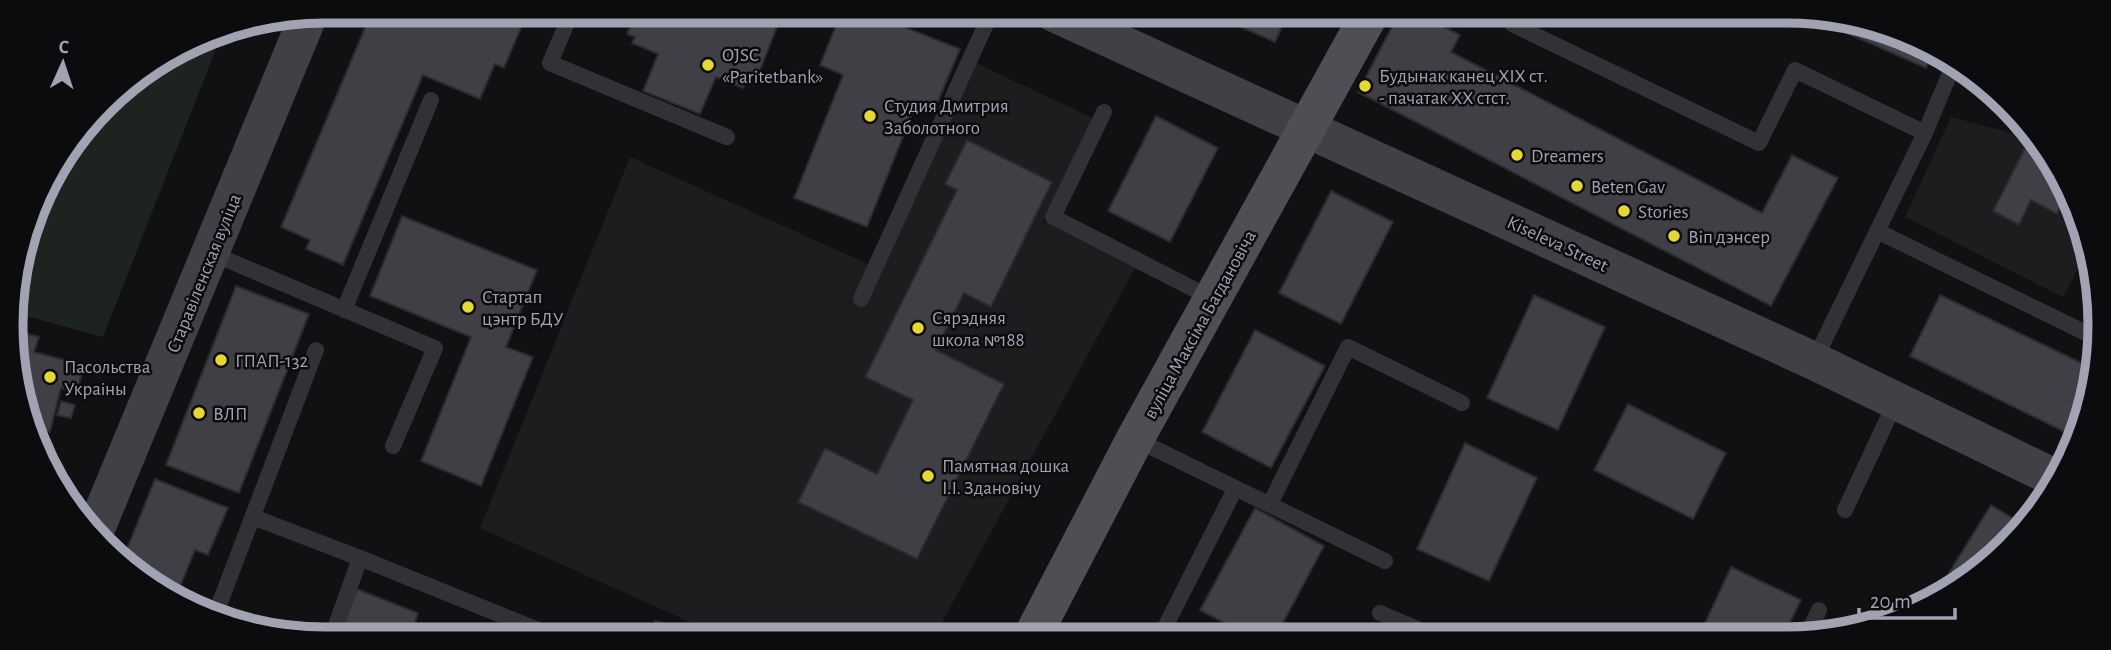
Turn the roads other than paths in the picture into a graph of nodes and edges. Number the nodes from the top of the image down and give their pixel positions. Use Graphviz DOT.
graph roads {
  1 [pos="305,23"];
  2 [pos="567,23"];
  3 [pos="986,23"];
  4 [pos="1076,23"];
  5 [pos="1365,23"];
  6 [pos="1513,24"];
  7 [pos="1951,72"];
  8 [pos="431,100"];
  9 [pos="1104,112"];
  10 [pos="1306,128"];
  11 [pos="1925,133"];
  12 [pos="727,138"];
  13 [pos="1877,231"];
  14 [pos="211,253"];
  15 [pos="861,299"];
  16 [pos="1213,299"];
  17 [pos="344,310"];
  18 [pos="2088,334"];
  19 [pos="316,350"];
  20 [pos="1814,361"];
  21 [pos="1897,400"];
  22 [pos="1462,403"];
  23 [pos="1135,439"];
  24 [pos="393,446"];
  25 [pos="2049,475"];
  26 [pos="1235,489"];
  27 [pos="1270,504"];
  28 [pos="1845,510"];
  29 [pos="253,517"];
  30 [pos="98,524"];
  31 [pos="360,558"];
  32 [pos="1385,561"];
  33 [pos="218,607"];
  34 [pos="1819,610"];
  35 [pos="1380,613"];
  36 [pos="1811,626"];
  37 [pos="335,627"];
  38 [pos="531,627"];
  39 [pos="1036,627"];
  40 [pos="1165,627"];
  41 [pos="1413,627"];
  1 -- 14 [label="street, Старавіленская вуліца"];
  2 -- 12 [label="lane"];
  3 -- 15 [label="lane"];
  4 -- 10 [label="street, Kiseleva Street"];
  5 -- 10 [label="main road, вуліца Максіма Багдановіча"];
  6 -- 11 [label="lane"];
  7 -- 11 [label="lane"];
  8 -- 17 [label="lane"];
  9 -- 16 [label="lane"];
  10 -- 16 [label="main road, вуліца Максіма Багдановіча"];
  10 -- 20 [label="street, Kiseleva Street"];
  11 -- 13 [label="lane"];
  13 -- 18 [label="lane"];
  13 -- 20 [label="lane"];
  14 -- 17 [label="lane"];
  14 -- 30 [label="street, Старавіленская вуліца"];
  16 -- 23 [label="main road, вуліца Максіма Багдановіча"];
  17 -- 24 [label="lane"];
  19 -- 29 [label="lane"];
  20 -- 21 [label="street, Kiseleva Street"];
  21 -- 25 [label="street, Kiseleva Street"];
  21 -- 28 [label="lane"];
  22 -- 27 [label="lane"];
  23 -- 26 [label="lane"];
  23 -- 39 [label="main road, вуліца Максіма Багдановіча"];
  26 -- 27 [label="lane"];
  26 -- 40 [label="lane"];
  27 -- 32 [label="lane"];
  29 -- 31 [label="lane"];
  29 -- 33 [label="lane"];
  31 -- 37 [label="lane"];
  31 -- 38 [label="lane"];
  34 -- 36 [label="lane"];
  35 -- 41 [label="lane"];
}
